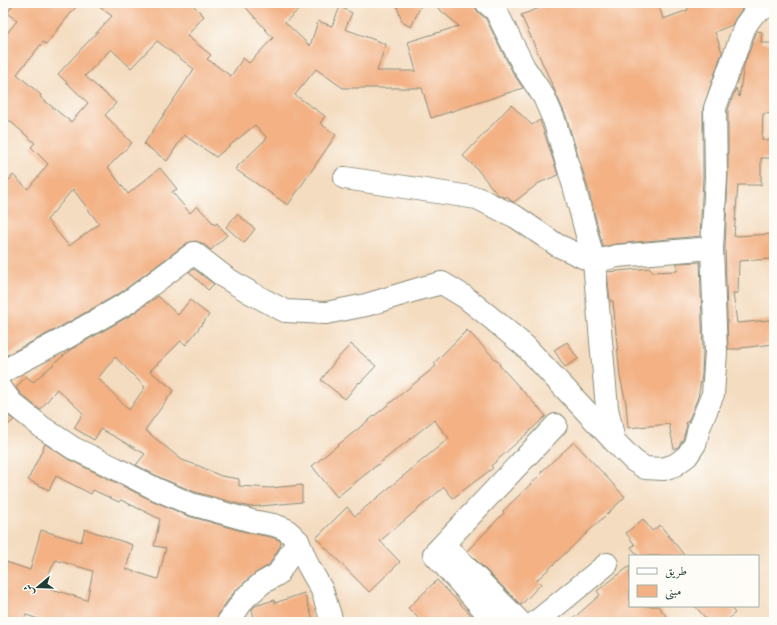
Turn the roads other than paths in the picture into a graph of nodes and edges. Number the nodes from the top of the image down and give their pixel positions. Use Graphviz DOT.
graph roads {
  1 [pos="487,3"];
  2 [pos="774,4"];
  3 [pos="345,178"];
  4 [pos="712,248"];
  5 [pos="594,262"];
  6 [pos="3,372"];
  7 [pos="3,392"];
  8 [pos="556,425"];
  9 [pos="614,441"];
  10 [pos="298,541"];
  11 [pos="443,544"];
  12 [pos="607,564"];
  13 [pos="231,621"];
  14 [pos="332,622"];
  15 [pos="495,622"];
  16 [pos="520,622"];
  17 [pos="536,622"];
  1 -- 5 [label="street"];
  2 -- 4 [label="street"];
  3 -- 5 [label="street"];
  4 -- 5 [label="street"];
  4 -- 9 [label="street"];
  5 -- 9 [label="street"];
  6 -- 9 [label="street"];
  7 -- 10 [label="street"];
  8 -- 11 [label="street"];
  10 -- 13 [label="street"];
  10 -- 14 [label="street"];
  11 -- 15 [label="street"];
  11 -- 16 [label="street"];
  12 -- 17 [label="street"];
}
